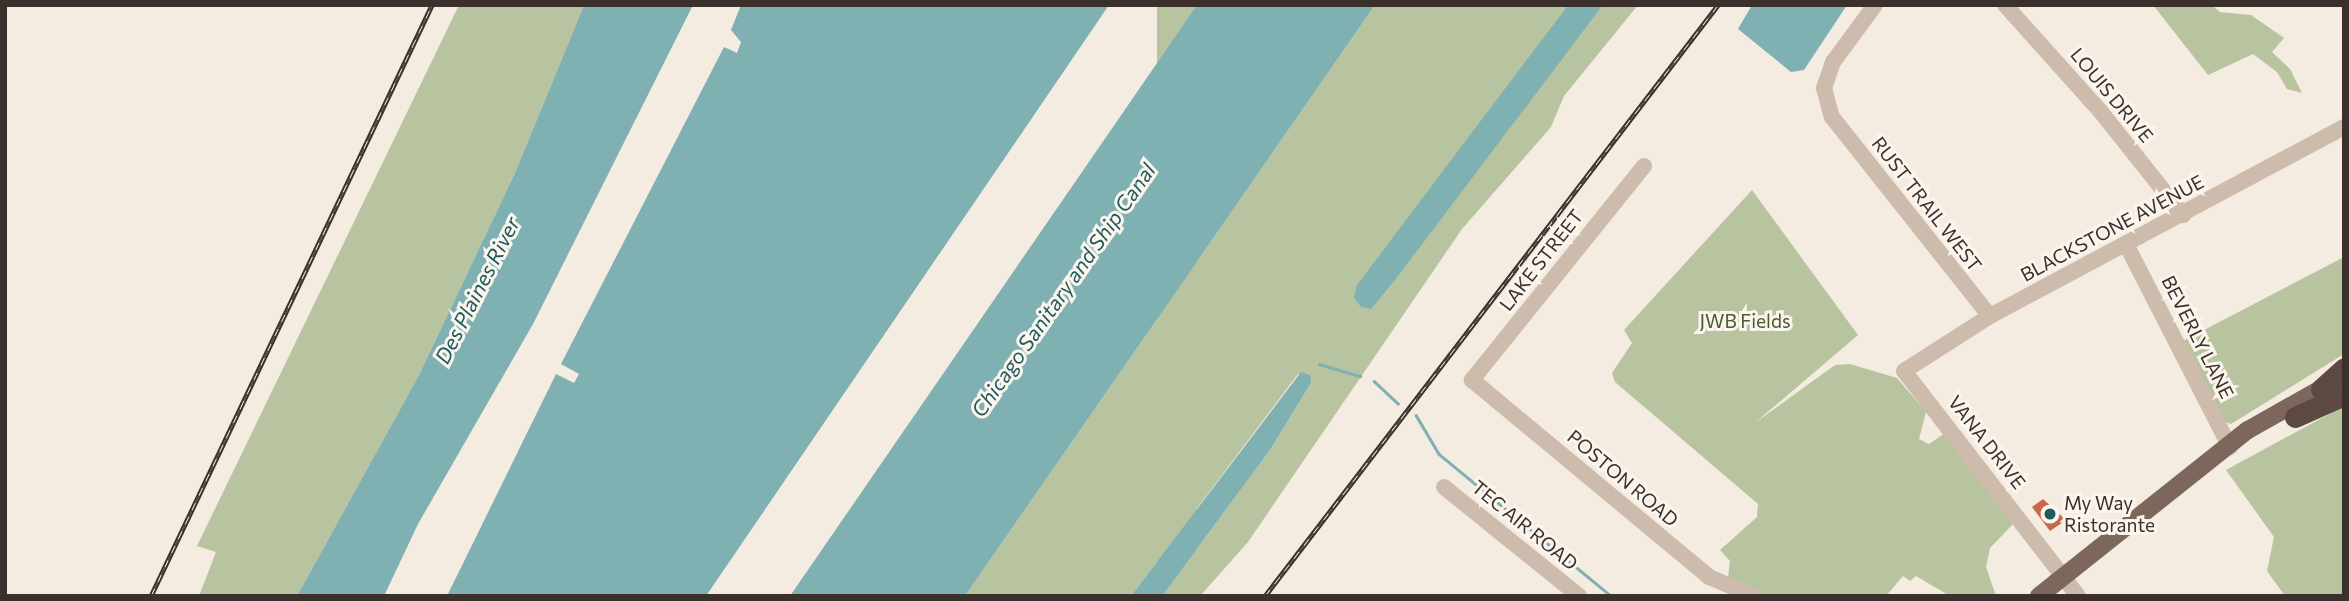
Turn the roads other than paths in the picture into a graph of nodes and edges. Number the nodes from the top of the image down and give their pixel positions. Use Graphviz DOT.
graph roads {
  1 [pos="1875,5"];
  2 [pos="2005,5"];
  3 [pos="2344,127"];
  4 [pos="1644,166"];
  5 [pos="2183,215"];
  6 [pos="2127,246"];
  7 [pos="1990,316"];
  8 [pos="2344,368"];
  9 [pos="1904,371"];
  10 [pos="2344,377"];
  11 [pos="1472,380"];
  12 [pos="2321,388"];
  13 [pos="2344,393"];
  14 [pos="2295,417"];
  15 [pos="2230,447"];
  16 [pos="1444,487"];
  17 [pos="2063,573"];
  18 [pos="1579,596"];
  19 [pos="1754,596"];
  20 [pos="2039,596"];
  21 [pos="2078,596"];
  1 -- 7 [label="street, RUST TRAIL WEST"];
  2 -- 5 [label="street, LOUIS DRIVE"];
  3 -- 5 [label="street, BLACKSTONE AVENUE"];
  4 -- 11 [label="street, LAKE STREET"];
  5 -- 6 [label="street, BLACKSTONE AVENUE"];
  6 -- 7 [label="street, BLACKSTONE AVENUE"];
  6 -- 15 [label="street, BEVERLY LANE"];
  7 -- 9 [label="street, BLACKSTONE AVENUE"];
  8 -- 12 [label="highway"];
  9 -- 17 [label="street, VANA DRIVE"];
  10 -- 12 [label="main road"];
  11 -- 19 [label="street, POSTON ROAD"];
  12 -- 15 [label="main road"];
  13 -- 14 [label="highway"];
  14 -- 15 [label="main road"];
  15 -- 17 [label="main road"];
  16 -- 18 [label="street, TEC AIR ROAD"];
  17 -- 20 [label="main road"];
  17 -- 21 [label="street, VANA DRIVE"];
}
